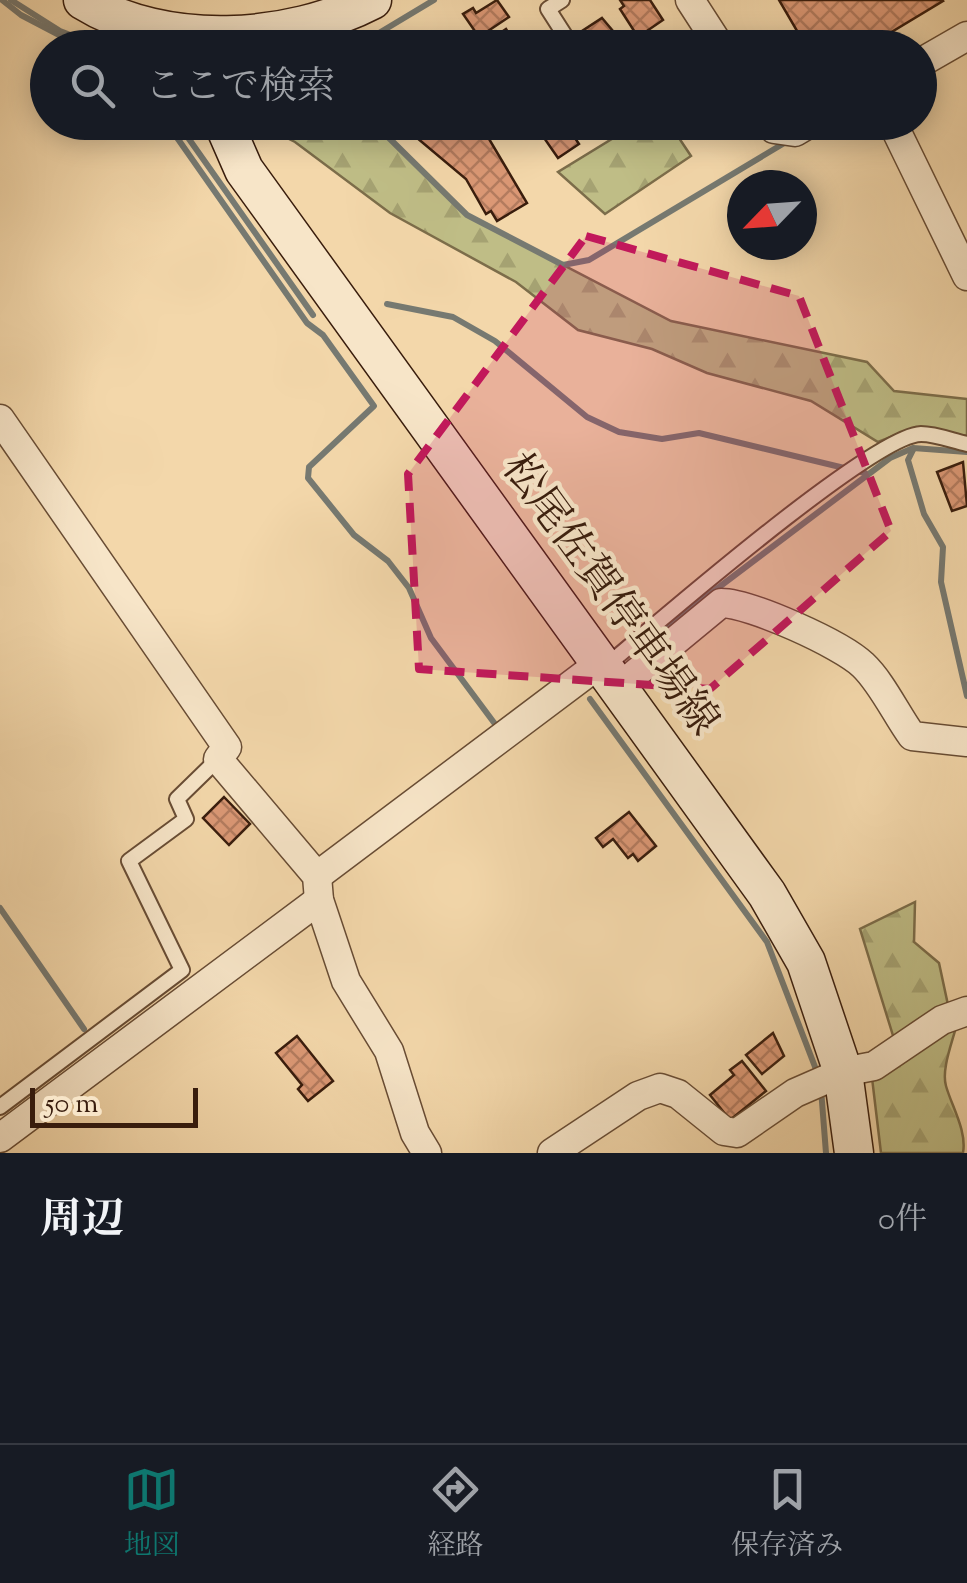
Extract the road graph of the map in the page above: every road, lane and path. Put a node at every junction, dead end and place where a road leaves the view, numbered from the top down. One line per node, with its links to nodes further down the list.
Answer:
1 (84, 0): 5 (main road)
2 (372, 0): 6 (main road)
3 (562, 0): 7 (lane)
4 (690, 0): 8 (street)
5 (163, 30)
6 (291, 30)
7 (561, 30)
8 (709, 30)
9 (967, 36): 10 (street)
10 (937, 53)
11 (231, 140): 17 (main road, 松尾佐賀停車場線)
12 (901, 140): 13 (street)
13 (967, 276)
14 (0, 419): 19 (street)
15 (967, 444): 16 (lane)
16 (714, 592): 17 (street); 18 (street)
17 (611, 677): 20 (street); 22 (main road, 松尾佐賀停車場線)
18 (967, 742)
19 (218, 760): 20 (street); 23 (lane)
20 (318, 888): 24 (street); 26 (street)
21 (967, 1011): 22 (street)
22 (828, 1078): 25 (street); 28 (main road, 松尾佐賀停車場線)
23 (0, 1107)
24 (0, 1138)
25 (721, 1144): 27 (street)
26 (427, 1153)
27 (552, 1153)
28 (854, 1153)

